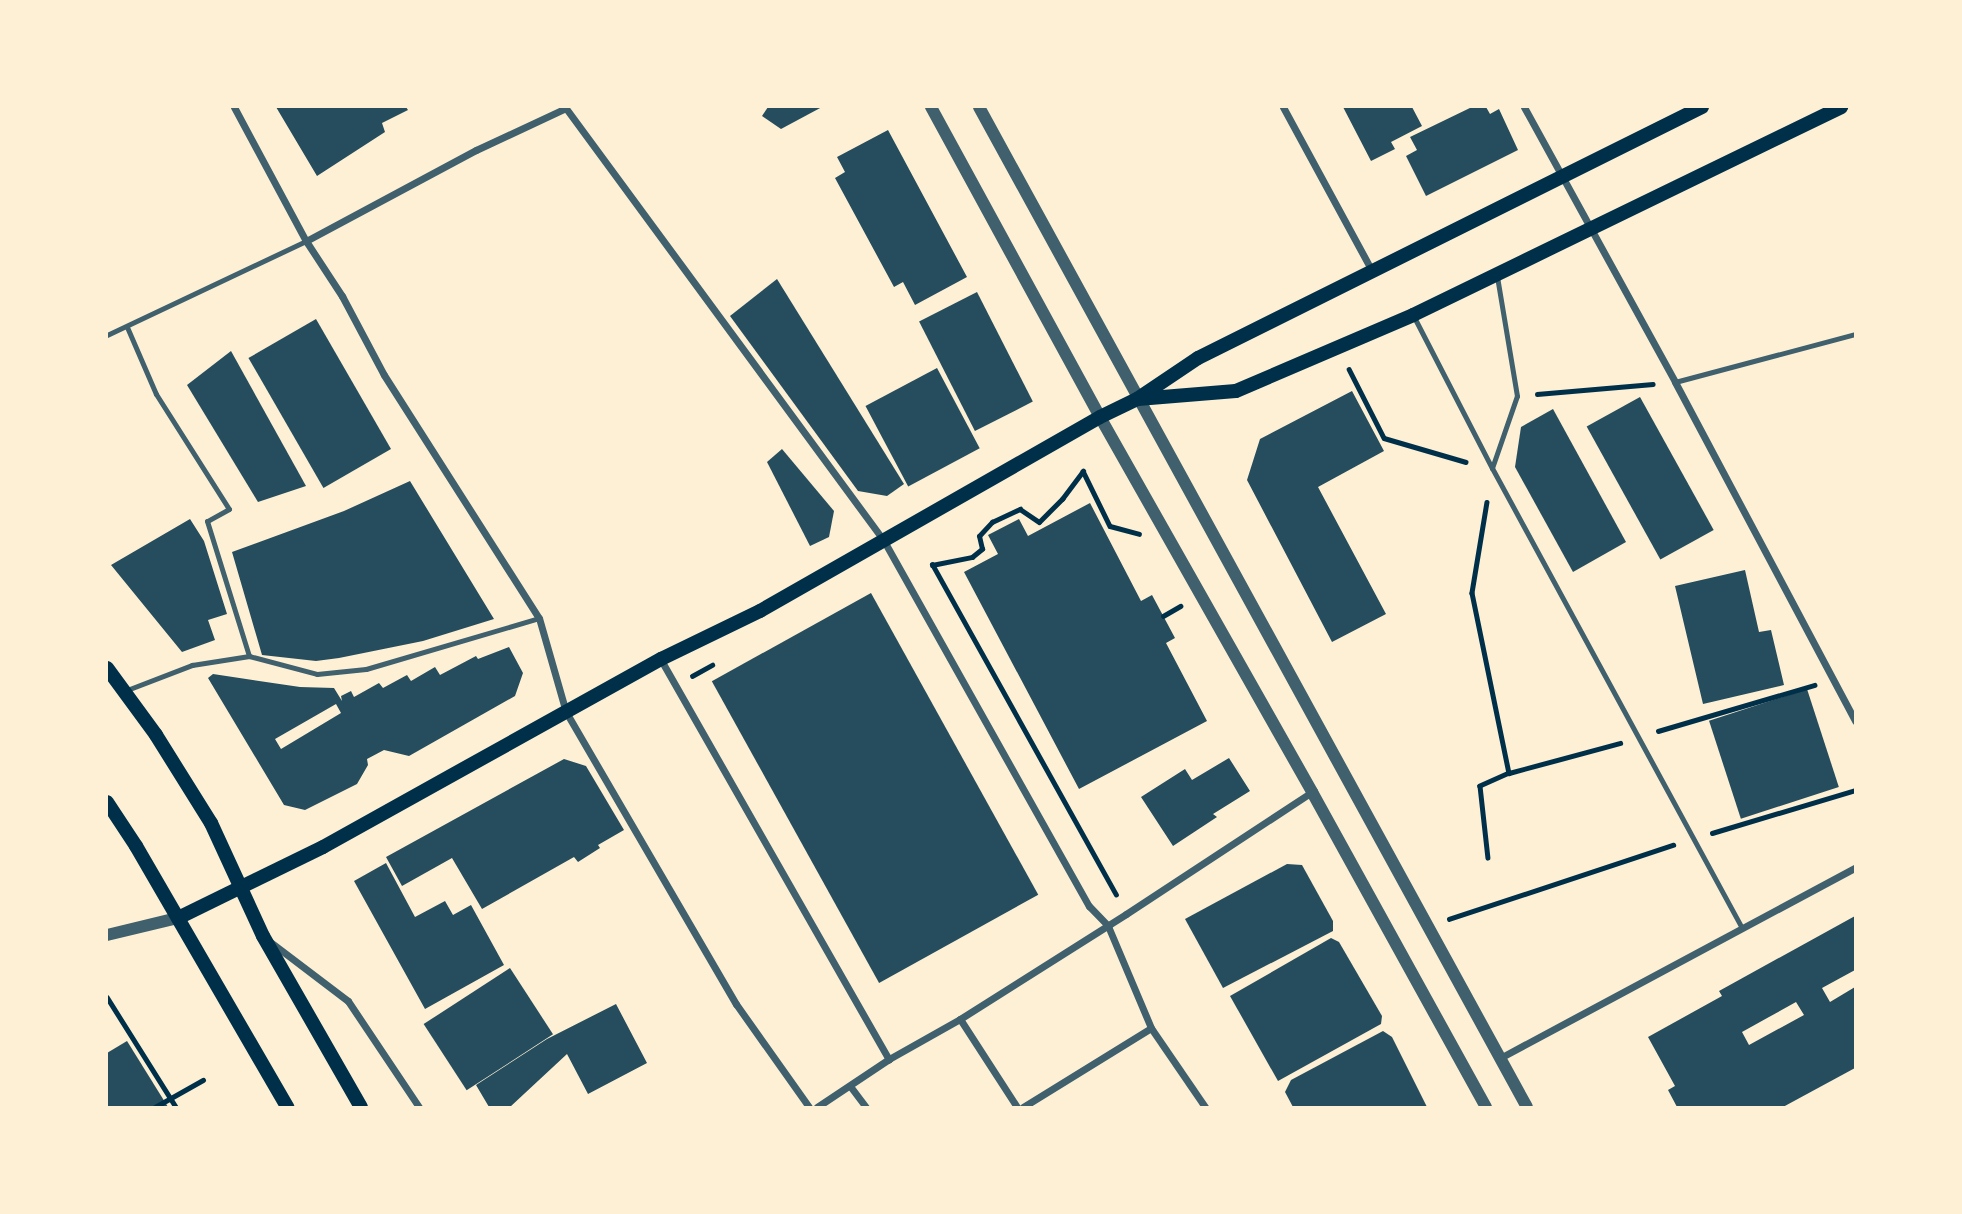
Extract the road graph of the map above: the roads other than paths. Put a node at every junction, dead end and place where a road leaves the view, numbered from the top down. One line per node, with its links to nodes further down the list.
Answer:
1 (234, 107): 11 (street)
2 (566, 107): 11 (street); 22 (street)
3 (931, 107): 20 (street)
4 (979, 107): 19 (street)
5 (1283, 107): 12 (street)
6 (1524, 107): 9 (street)
7 (1702, 107): 9 (main road)
8 (1841, 107): 10 (main road)
9 (1561, 178): 10 (street); 12 (main road)
10 (1589, 229): 13 (main road); 18 (street)
11 (306, 241): 15 (lane); 23 (street)
12 (1372, 271): 19 (main road)
13 (1497, 274): 14 (main road); 21 (lane)
14 (1413, 315): 19 (main road); 21 (lane)
15 (127, 327): 17 (lane); 24 (lane)
16 (1855, 334): 18 (lane)
17 (107, 335)
18 (1675, 382): 29 (street)
19 (1137, 399): 20 (main road); 41 (street)
20 (1100, 417): 22 (main road); 30 (street)
21 (1492, 468): 36 (lane)
22 (884, 541): 25 (main road); 35 (street)
23 (539, 618): 24 (lane); 28 (street)
24 (249, 656): 27 (lane)
25 (660, 659): 28 (main road); 42 (street)
26 (107, 668): 27 (main road)
27 (124, 691): 33 (main road)
28 (566, 712): 33 (main road); 47 (street)
29 (1855, 721)
30 (1312, 792): 35 (street); 53 (street)
31 (107, 803): 34 (main road)
32 (1855, 868): 36 (street)
33 (242, 886): 34 (main road); 38 (main road)
34 (178, 918): 37 (street); 44 (main road)
35 (1108, 926): 39 (street); 40 (street)
36 (1742, 928): 41 (street)
37 (107, 935)
38 (263, 936): 45 (main road); 46 (street)
39 (960, 1019): 42 (street); 50 (street)
40 (1151, 1028): 51 (street); 52 (street)
41 (1500, 1058): 54 (street)
42 (889, 1059): 43 (street)
43 (850, 1086): 48 (street); 49 (street)
44 (287, 1107)
45 (361, 1107)
46 (419, 1107)
47 (808, 1107)
48 (817, 1107)
49 (866, 1107)
50 (1017, 1107)
51 (1023, 1107)
52 (1205, 1107)
53 (1486, 1107)
54 (1527, 1107)

